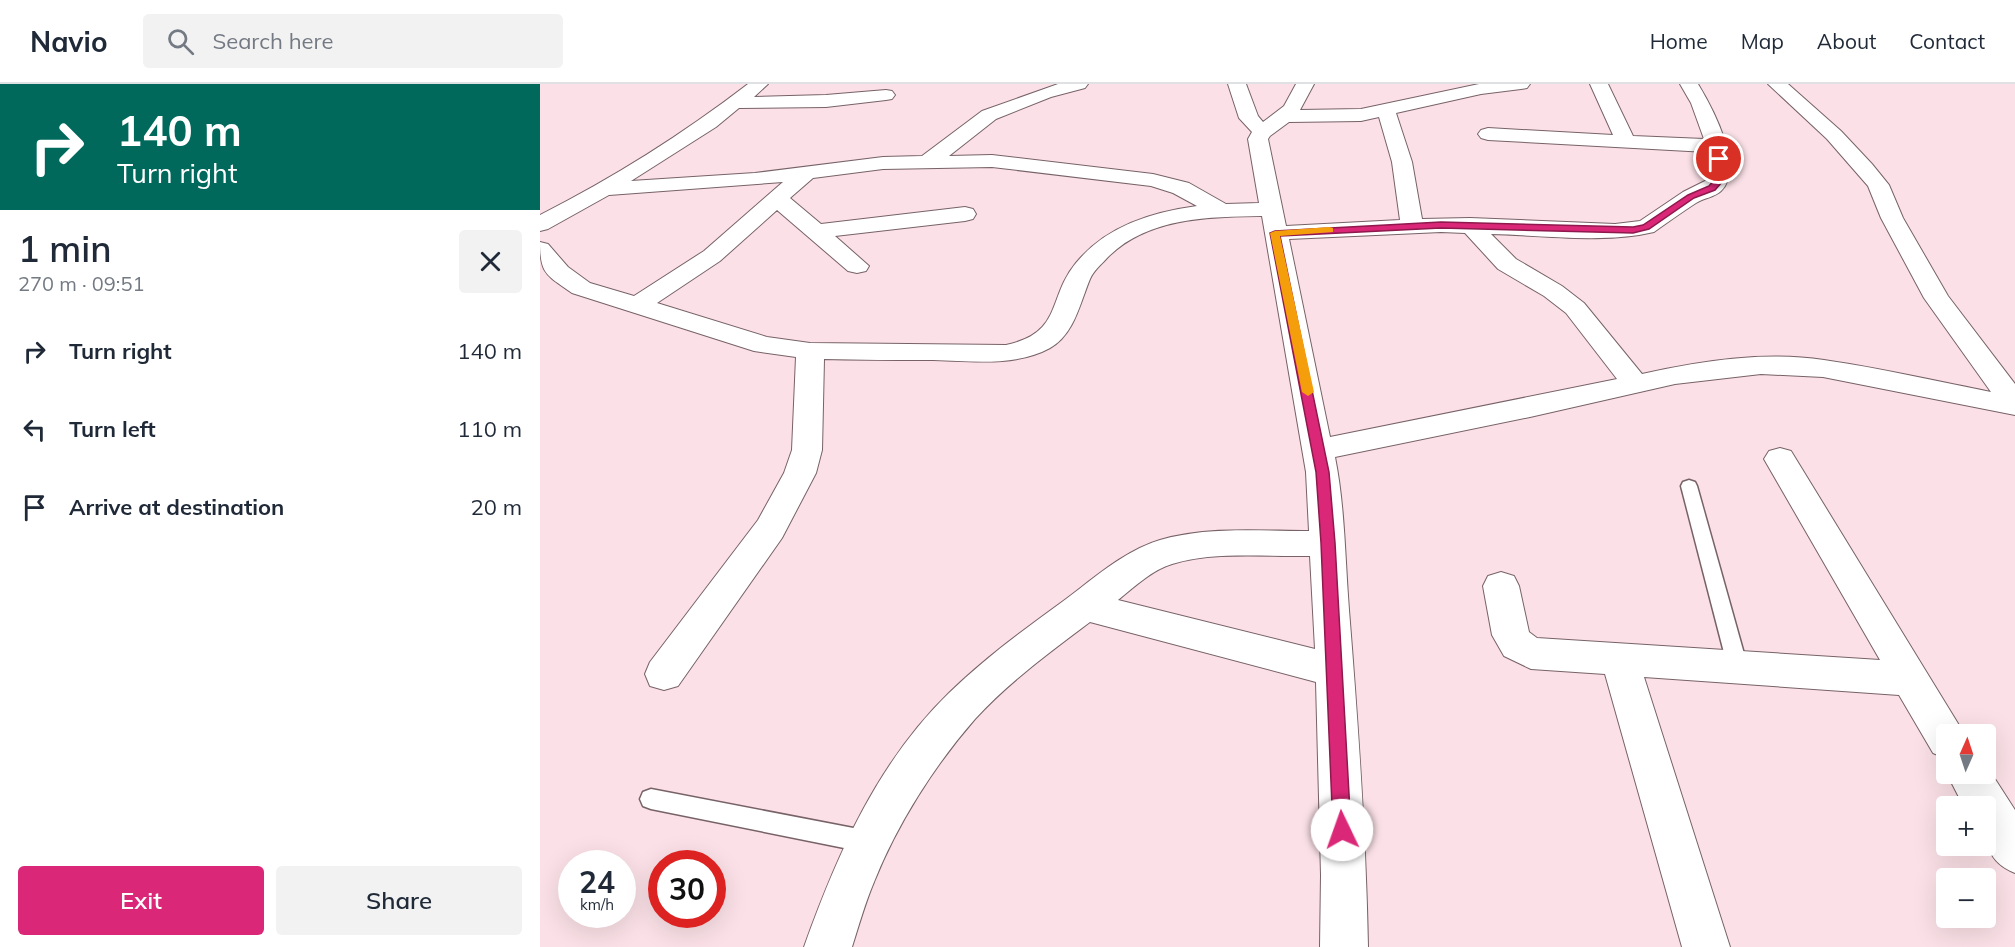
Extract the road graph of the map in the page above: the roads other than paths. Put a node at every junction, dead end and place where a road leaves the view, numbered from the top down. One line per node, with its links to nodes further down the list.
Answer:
1 (759, 84): 11 (street)
2 (1079, 84): 9 (street)
3 (1237, 84): 13 (street)
4 (1305, 84): 13 (street)
5 (1521, 84): 12 (street)
6 (1599, 84): 15 (street)
7 (1689, 84): 16 (street)
8 (1777, 84): 33 (street)
9 (1038, 88): 17 (street)
10 (886, 95): 11 (street)
11 (736, 103): 19 (street)
12 (1386, 110): 13 (street); 26 (street)
13 (1273, 124): 23 (street)
14 (1488, 134): 15 (street)
15 (1625, 140): 16 (street)
16 (1716, 146): 25 (street)
17 (929, 161): 18 (street); 21 (street)
18 (806, 173): 19 (street); 20 (street)
19 (604, 189): 24 (street)
20 (777, 198): 27 (street); 30 (street)
21 (1221, 210): 23 (street); 31 (street)
22 (965, 214): 27 (street)
23 (1273, 221): 26 (street); 34 (street)
24 (540, 224)
25 (1470, 225): 26 (street); 32 (street)
26 (1412, 226)
27 (816, 231): 29 (street)
28 (540, 249): 30 (street)
29 (857, 266)
30 (636, 306): 31 (street)
31 (810, 351): 43 (street)
32 (1635, 384): 33 (street); 34 (street)
33 (2015, 405)
34 (1318, 450): 37 (street)
35 (1780, 459): 44 (street)
36 (1689, 486): 41 (lane)
37 (1328, 543): 39 (street); 42 (street)
38 (1501, 586): 40 (street)
39 (1082, 605): 42 (street); 48 (street)
40 (1620, 660): 41 (street); 52 (street)
41 (1738, 668): 44 (street)
42 (1335, 671): 51 (street)
43 (664, 674)
44 (1909, 679): 45 (street)
45 (1937, 724)
46 (1974, 784): 49 (street)
47 (651, 799): 48 (lane)
48 (868, 842): 50 (street)
49 (2015, 851)
50 (828, 947)
51 (1344, 947)
52 (1706, 947)

